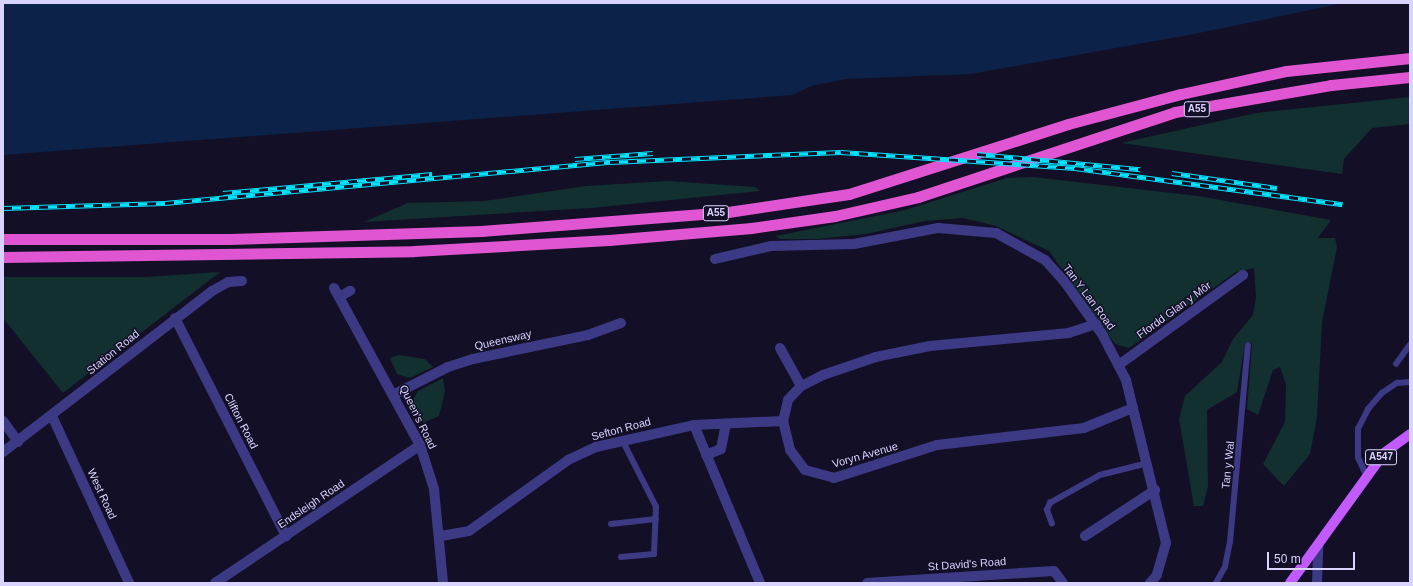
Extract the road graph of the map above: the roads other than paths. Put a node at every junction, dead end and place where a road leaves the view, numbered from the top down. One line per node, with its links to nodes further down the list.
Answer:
1 (1410, 58): 3 (highway, A55)
2 (1410, 77): 4 (highway, A55)
3 (3, 239)
4 (3, 257)
5 (715, 259): 13 (street, Tan Y Lan Road)
6 (1243, 276): 17 (street, Ffordd Glan y Môr)
7 (242, 281): 11 (street, Station Road)
8 (334, 288): 10 (street, Queen's Road)
9 (350, 291): 10 (street)
10 (339, 297): 21 (street, Queen's Road)
11 (175, 318): 23 (street, Station Road); 40 (street, Clifton Road)
12 (621, 323): 21 (street, Queensway)
13 (1096, 324): 17 (street, Tan Y Lan Road); 20 (street)
14 (1410, 345): 18 (lane)
15 (1248, 346): 52 (lane, Tan y Wal)
16 (780, 348): 20 (street)
17 (1120, 364): 22 (street, Tan Y Lan Road)
18 (1396, 364)
19 (1410, 382): 35 (lane, A547)
20 (801, 386): 25 (street)
21 (395, 394): 31 (street, Queen's Road)
22 (1133, 408): 25 (street, Voryn Avenue); 34 (street, Tan Y Lan Road)
23 (52, 416): 30 (street, Station Road); 45 (street, West Road)
24 (3, 421): 30 (street)
25 (783, 421): 26 (street, Sefton Road)
26 (726, 423): 27 (street, Sefton Road); 33 (street)
27 (694, 425): 29 (street, Sefton Road); 33 (street)
28 (1410, 434): 35 (main road, A547)
29 (622, 440): 37 (lane); 41 (street, Sefton Road)
30 (18, 442): 32 (street, Station Road)
31 (420, 445): 40 (street, Endsleigh Road); 41 (street, Queen's Road)
32 (3, 452)
33 (706, 455): 48 (street)
34 (1148, 463): 36 (street, Tan Y Lan Road); 39 (lane)
35 (1367, 477): 43 (main road, A547)
36 (1155, 490): 42 (street); 51 (street, Tan Y Lan Road)
37 (656, 519): 38 (lane); 44 (lane)
38 (611, 524)
39 (1052, 524)
40 (286, 536): 46 (street, Endsleigh Road)
41 (441, 536): 47 (street, Queen's Road)
42 (1085, 536)
43 (1318, 545): 53 (main road, A547); 54 (street)
44 (621, 557)
45 (129, 583)
46 (215, 583)
47 (444, 583)
48 (760, 583)
49 (867, 583): 50 (street, St David's Road)
50 (1062, 583)
51 (1150, 583)
52 (1216, 583)
53 (1290, 583)
54 (1317, 583)

